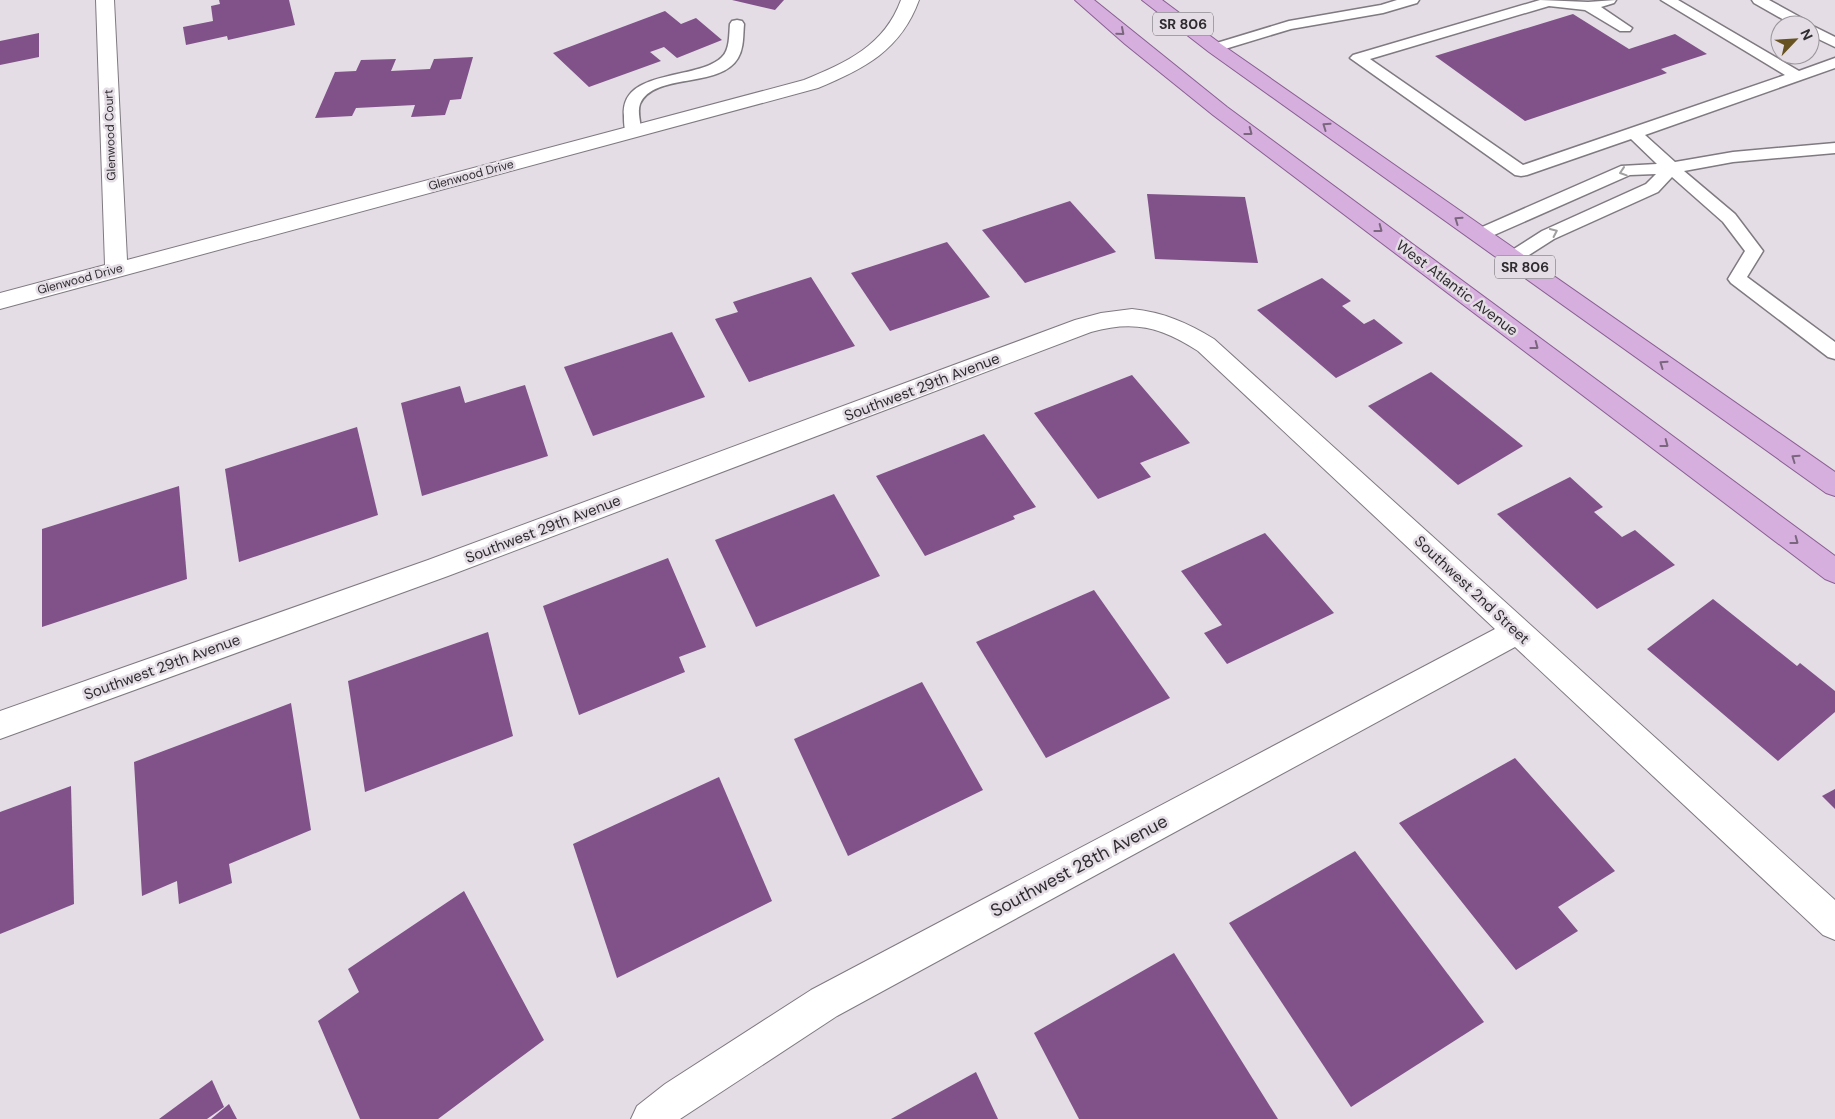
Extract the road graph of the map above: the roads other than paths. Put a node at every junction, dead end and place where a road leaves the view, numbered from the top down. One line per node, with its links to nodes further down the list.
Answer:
1 (105, 0): 25 (street, Glenwood Court)
2 (910, 0): 19 (street, Glenwood Drive)
3 (1084, 0): 30 (main road, West Atlantic Avenue / SR 806, one-way to 30)
4 (1151, 0): 16 (main road, SR 806)
5 (1412, 0): 9 (lane)
6 (1609, 0): 10 (lane)
7 (1668, 0): 18 (lane)
8 (1759, 0): 11 (lane)
9 (1381, 5): 16 (lane)
10 (1589, 6): 13 (lane); 20 (lane)
11 (1786, 15)
12 (737, 24): 19 (lane)
13 (1625, 28)
14 (1820, 34): 15 (lane)
15 (1835, 42)
16 (1215, 48): 23 (main road, SR 806, one-way to 16)
17 (1835, 63): 18 (lane)
18 (1797, 76): 20 (lane)
19 (633, 132): 25 (street, Glenwood Drive)
20 (1634, 132): 22 (lane)
21 (1835, 148): 22 (lane)
22 (1671, 168): 23 (lane, one-way to 23); 24 (lane, one-way to 22); 28 (lane)
23 (1479, 235): 24 (main road, SR 806)
24 (1512, 258): 29 (main road, SR 806, one-way to 24)
25 (116, 270): 26 (street, Glenwood Drive)
26 (0, 301)
27 (1083, 326): 31 (street, Southwest 2nd Street); 32 (street, Southwest 29th Avenue)
28 (1835, 352)
29 (1835, 486)
30 (1828, 556)
31 (1518, 632): 33 (street, Southwest 2nd Street); 34 (street, Southwest 28th Avenue)
32 (0, 725)
33 (1835, 924)
34 (650, 1119)

